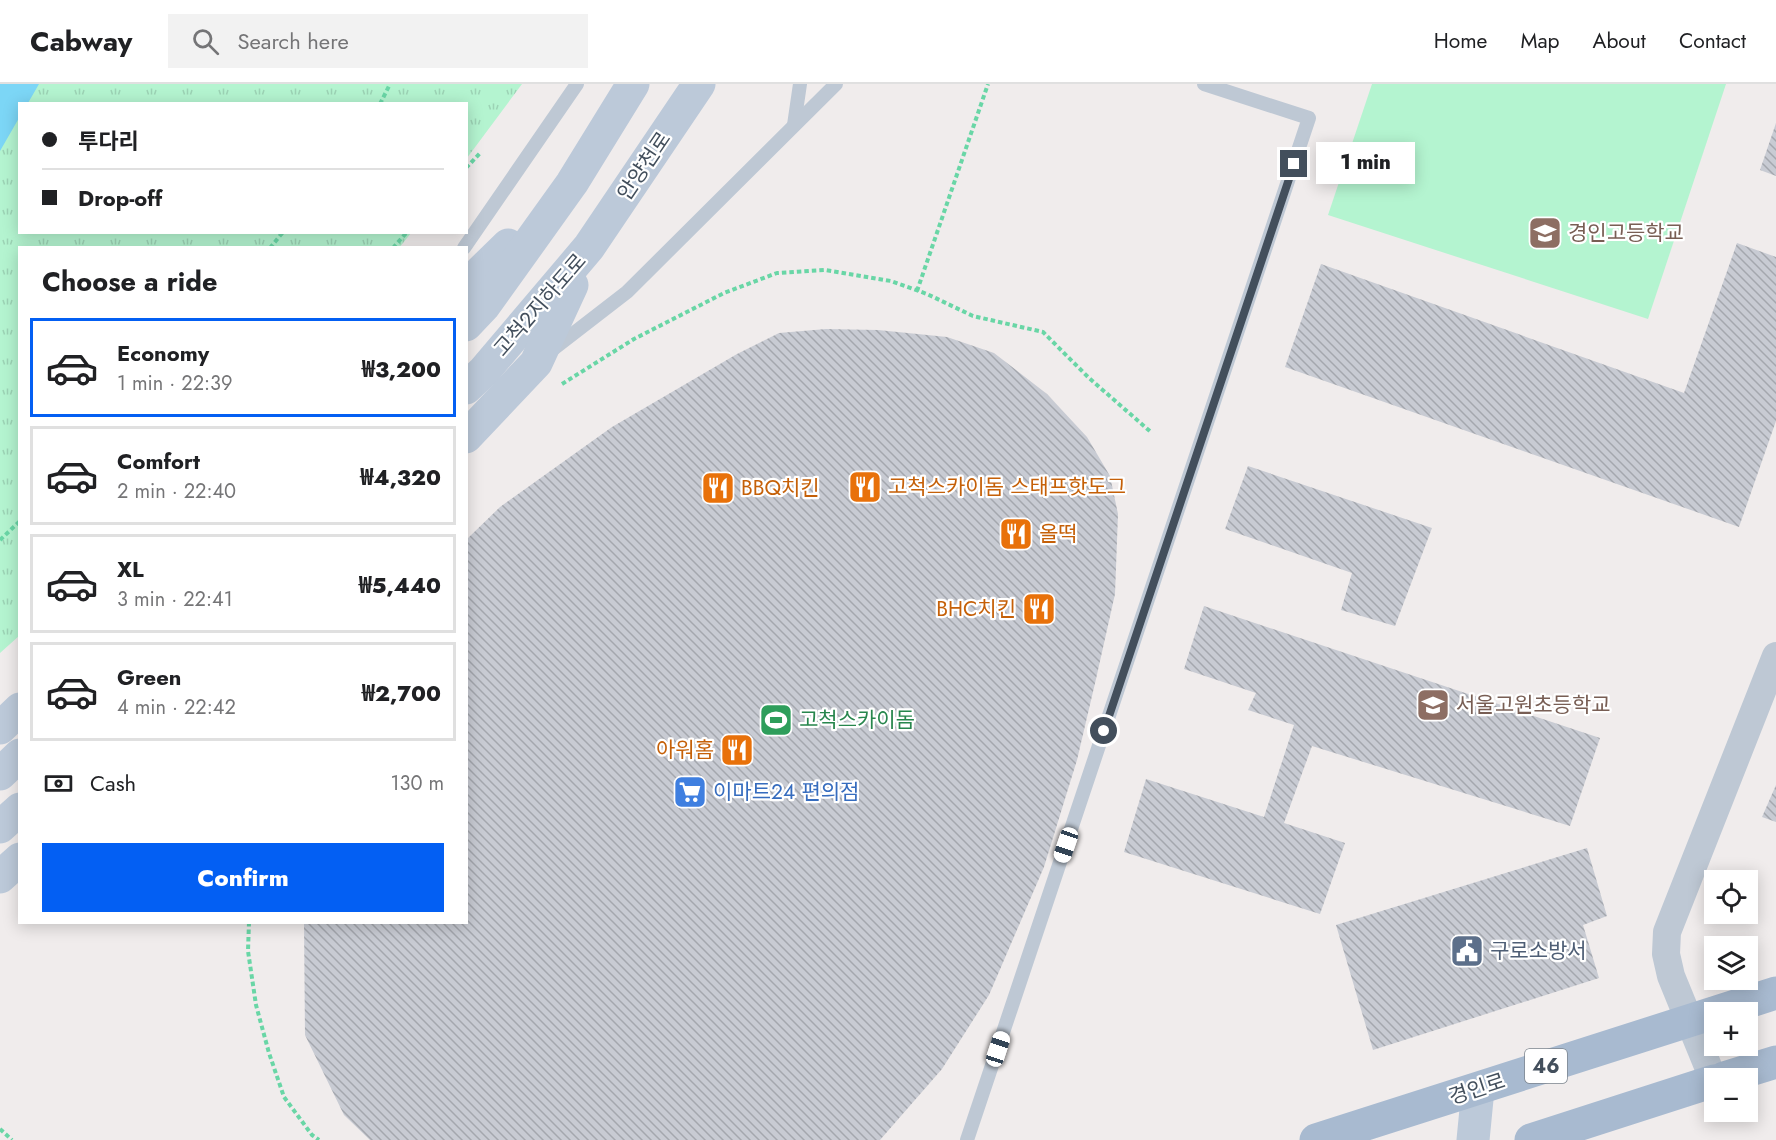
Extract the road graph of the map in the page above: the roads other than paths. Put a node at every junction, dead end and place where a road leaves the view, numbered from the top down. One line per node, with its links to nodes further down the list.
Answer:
1 (577, 84): 10 (lane)
2 (633, 84): 9 (main road)
3 (699, 84): 11 (main road, 안양천로)
4 (792, 84): 8 (lane)
5 (800, 84): 8 (lane)
6 (836, 84): 8 (lane)
7 (1204, 84): 33 (lane)
8 (794, 125): 14 (lane)
9 (572, 183): 12 (main road); 13 (main road, 고척2지하도로)
10 (465, 246)
11 (589, 248): 14 (main road); 15 (main road, 고척2지하도로)
12 (468, 284)
13 (468, 322)
14 (536, 363): 16 (main road)
15 (468, 386)
16 (468, 435)
17 (1776, 656): 27 (street)
18 (18, 711): 19 (main road)
19 (0, 728)
20 (18, 757): 21 (main road)
21 (0, 774)
22 (18, 811): 23 (main road)
23 (0, 828)
24 (18, 861): 25 (main road)
25 (0, 877)
26 (1776, 993): 27 (main road, 경인로 / 46)
27 (1689, 1019): 29 (street); 32 (main road, 경인로 / 46)
28 (1776, 1062): 30 (main road)
29 (1709, 1068)
30 (1756, 1068)
31 (1704, 1084): 36 (main road)
32 (1478, 1089): 34 (main road, 경인로 / 46); 35 (main road)
33 (967, 1140)
34 (1316, 1140)
35 (1473, 1140)
36 (1531, 1140)

